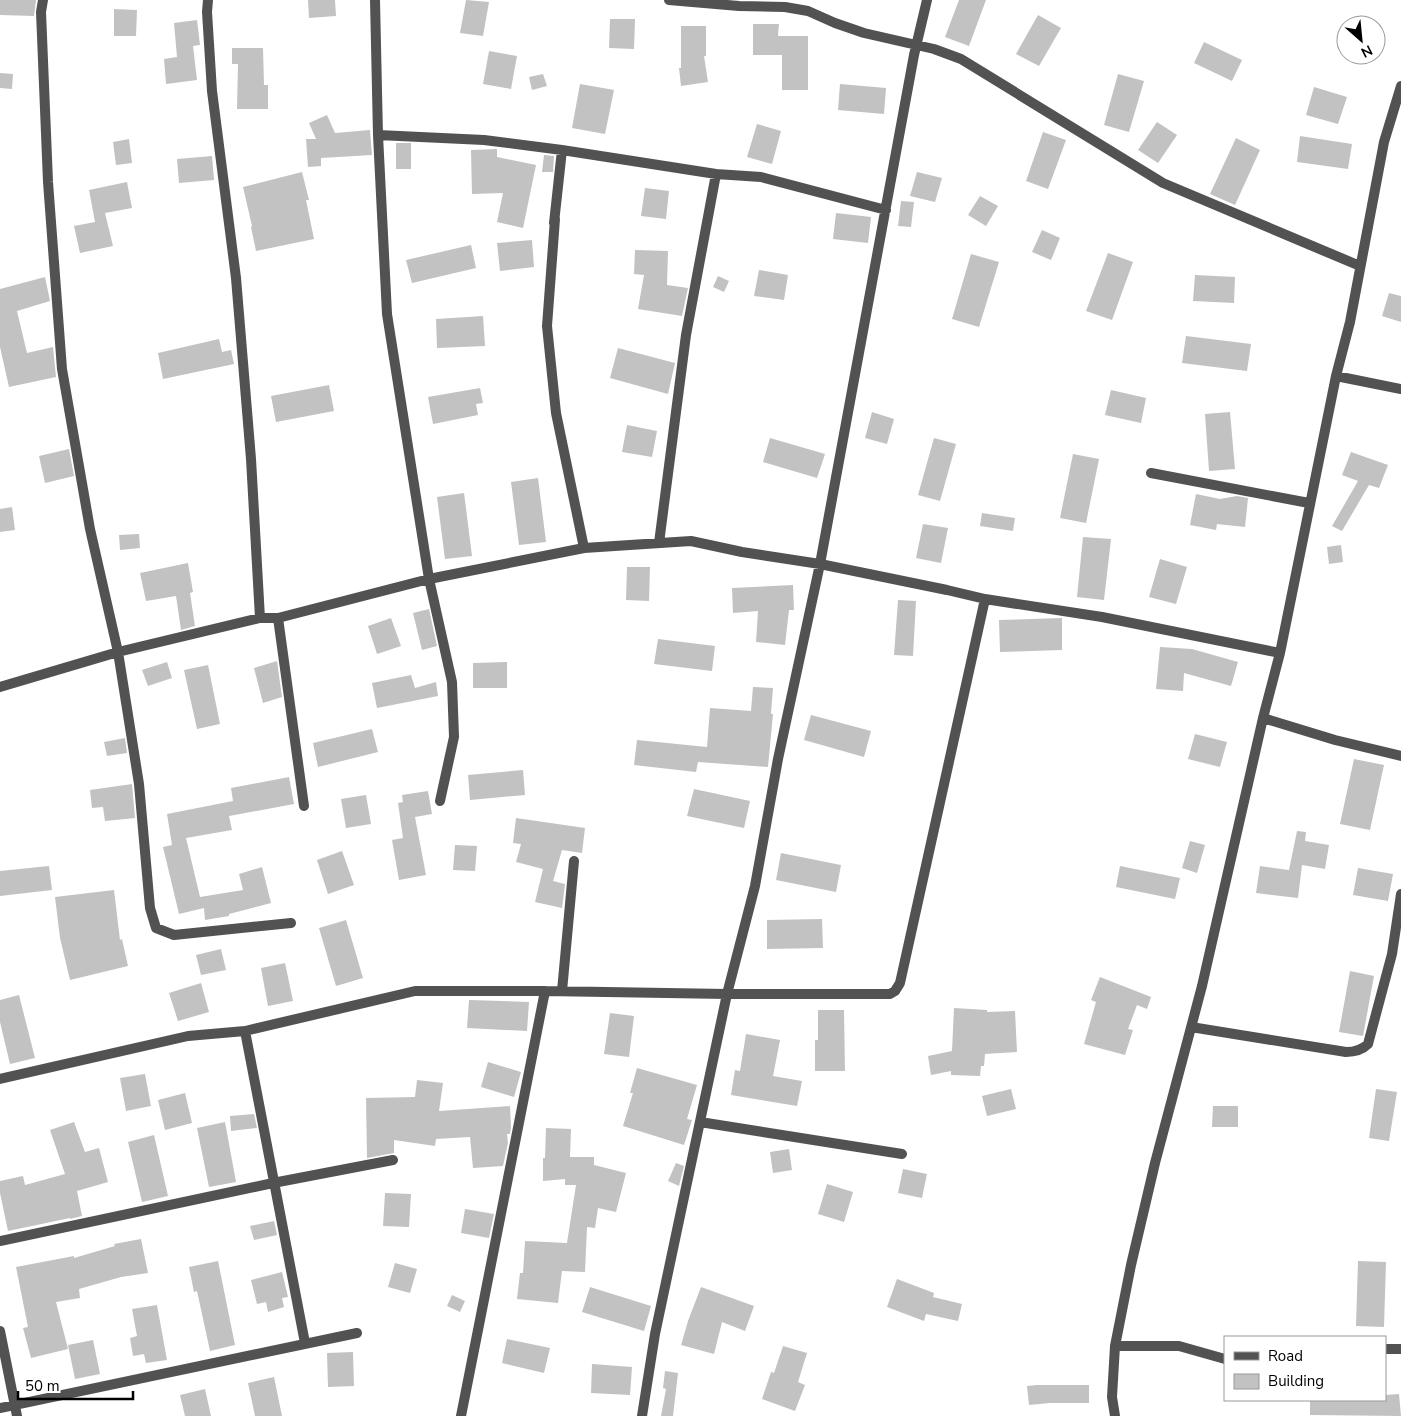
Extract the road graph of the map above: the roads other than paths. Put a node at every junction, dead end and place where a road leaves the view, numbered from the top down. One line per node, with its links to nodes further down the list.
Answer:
1 (43, 0): 26 (street)
2 (208, 0): 24 (street)
3 (375, 0): 8 (street)
4 (668, 0): 6 (street)
5 (927, 0): 6 (street)
6 (917, 45): 11 (street); 13 (street)
7 (1401, 86): 13 (street)
8 (378, 135): 9 (street); 22 (street)
9 (562, 150): 10 (street); 12 (street)
10 (716, 174): 11 (street); 19 (street)
11 (886, 210): 21 (street)
12 (555, 219): 14 (street); 20 (street)
13 (1360, 266): 15 (street)
14 (547, 287)
15 (1336, 376): 16 (street); 18 (street)
16 (1401, 389)
17 (1151, 473): 18 (street)
18 (1310, 503): 27 (street)
19 (658, 543): 20 (street); 21 (street)
20 (584, 548): 22 (street)
21 (820, 564): 23 (street); 38 (street)
22 (429, 579): 25 (street); 31 (street)
23 (985, 599): 27 (street); 38 (street)
24 (260, 618): 25 (street); 26 (street)
25 (278, 618): 32 (street)
26 (118, 652): 28 (street); 35 (street)
27 (1280, 653): 29 (street)
28 (0, 687)
29 (1263, 718): 30 (street); 39 (street)
30 (1401, 756)
31 (440, 801)
32 (304, 806)
33 (574, 861): 37 (street)
34 (1401, 894): 39 (street)
35 (291, 923)
36 (545, 991): 37 (street); 40 (street); 57 (street)
37 (562, 991): 38 (street)
38 (727, 994): 42 (street)
39 (1191, 1027): 50 (street)
40 (245, 1031): 41 (street); 45 (street)
41 (0, 1079)
42 (700, 1122): 43 (street); 58 (street)
43 (902, 1154)
44 (393, 1160): 45 (street)
45 (273, 1183): 46 (street); 49 (street)
46 (0, 1241)
47 (0, 1331): 54 (street)
48 (357, 1333): 49 (street)
49 (305, 1343): 54 (street)
50 (1115, 1346): 53 (street); 59 (street)
51 (1386, 1349): 52 (street)
52 (1401, 1349)
53 (1224, 1359)
54 (15, 1405): 55 (street); 56 (street)
55 (0, 1408)
56 (17, 1416)
57 (461, 1416)
58 (642, 1416)
59 (1115, 1416)

